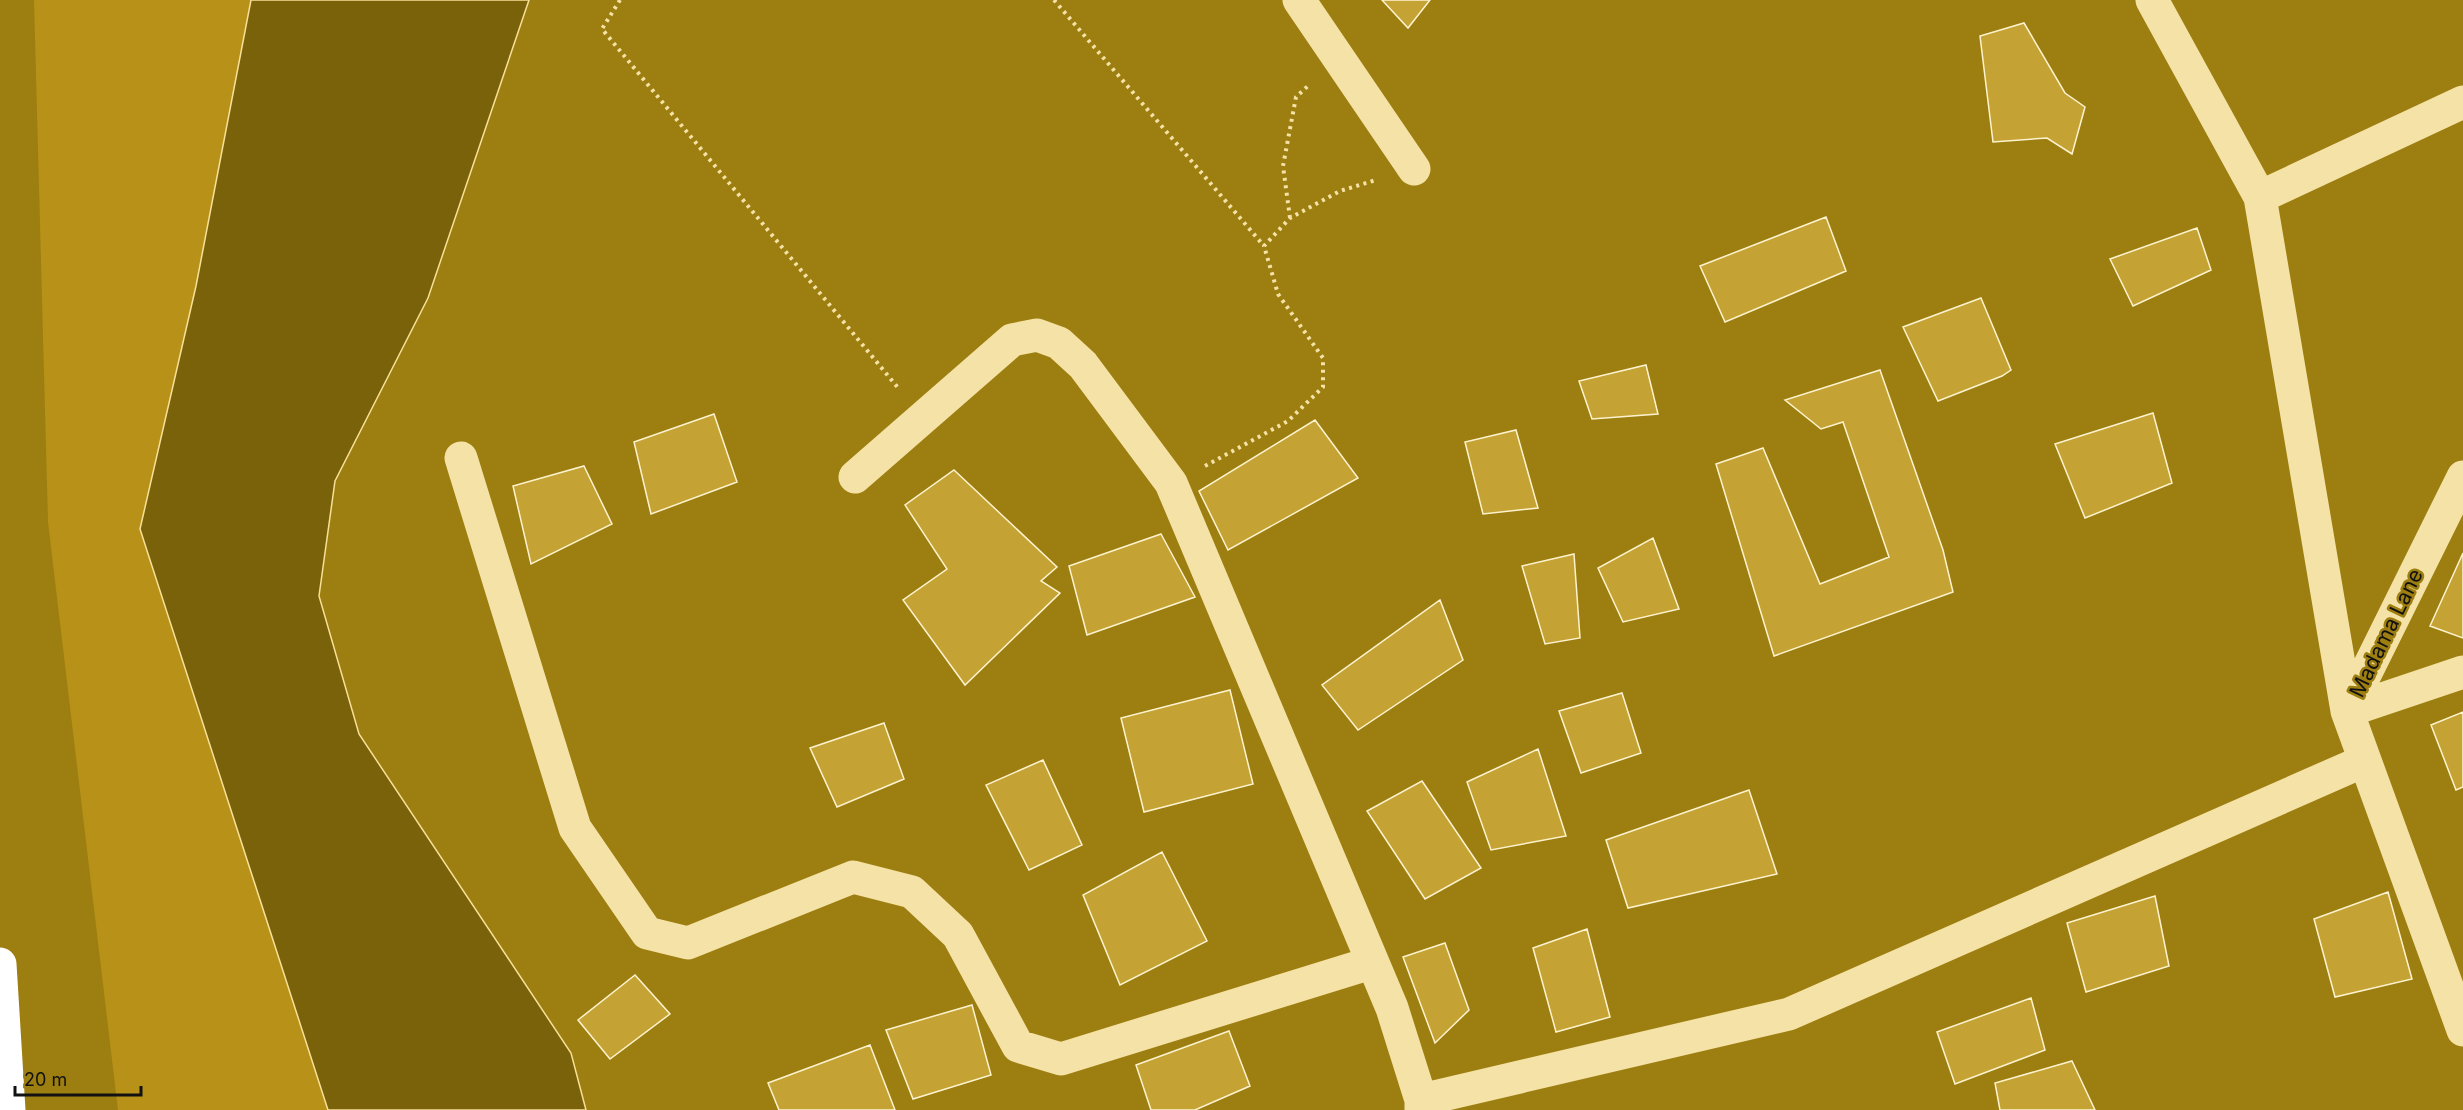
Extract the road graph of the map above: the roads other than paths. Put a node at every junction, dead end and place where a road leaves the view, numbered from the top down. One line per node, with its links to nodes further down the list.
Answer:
1 (1299, 0): 4 (street)
2 (2152, 0): 5 (street)
3 (2463, 102): 5 (street)
4 (1414, 169)
5 (2260, 197): 10 (street)
6 (461, 458): 12 (street)
7 (855, 477): 12 (street)
8 (2463, 477): 10 (street, Madama Lane)
9 (2463, 672): 10 (street, Madama Lane)
10 (2347, 711): 11 (street)
11 (2364, 761): 14 (street); 15 (street)
12 (1371, 963): 15 (street)
13 (0, 964): 16 (highway)
14 (2463, 1030)
15 (1421, 1105)
16 (9, 1110)

